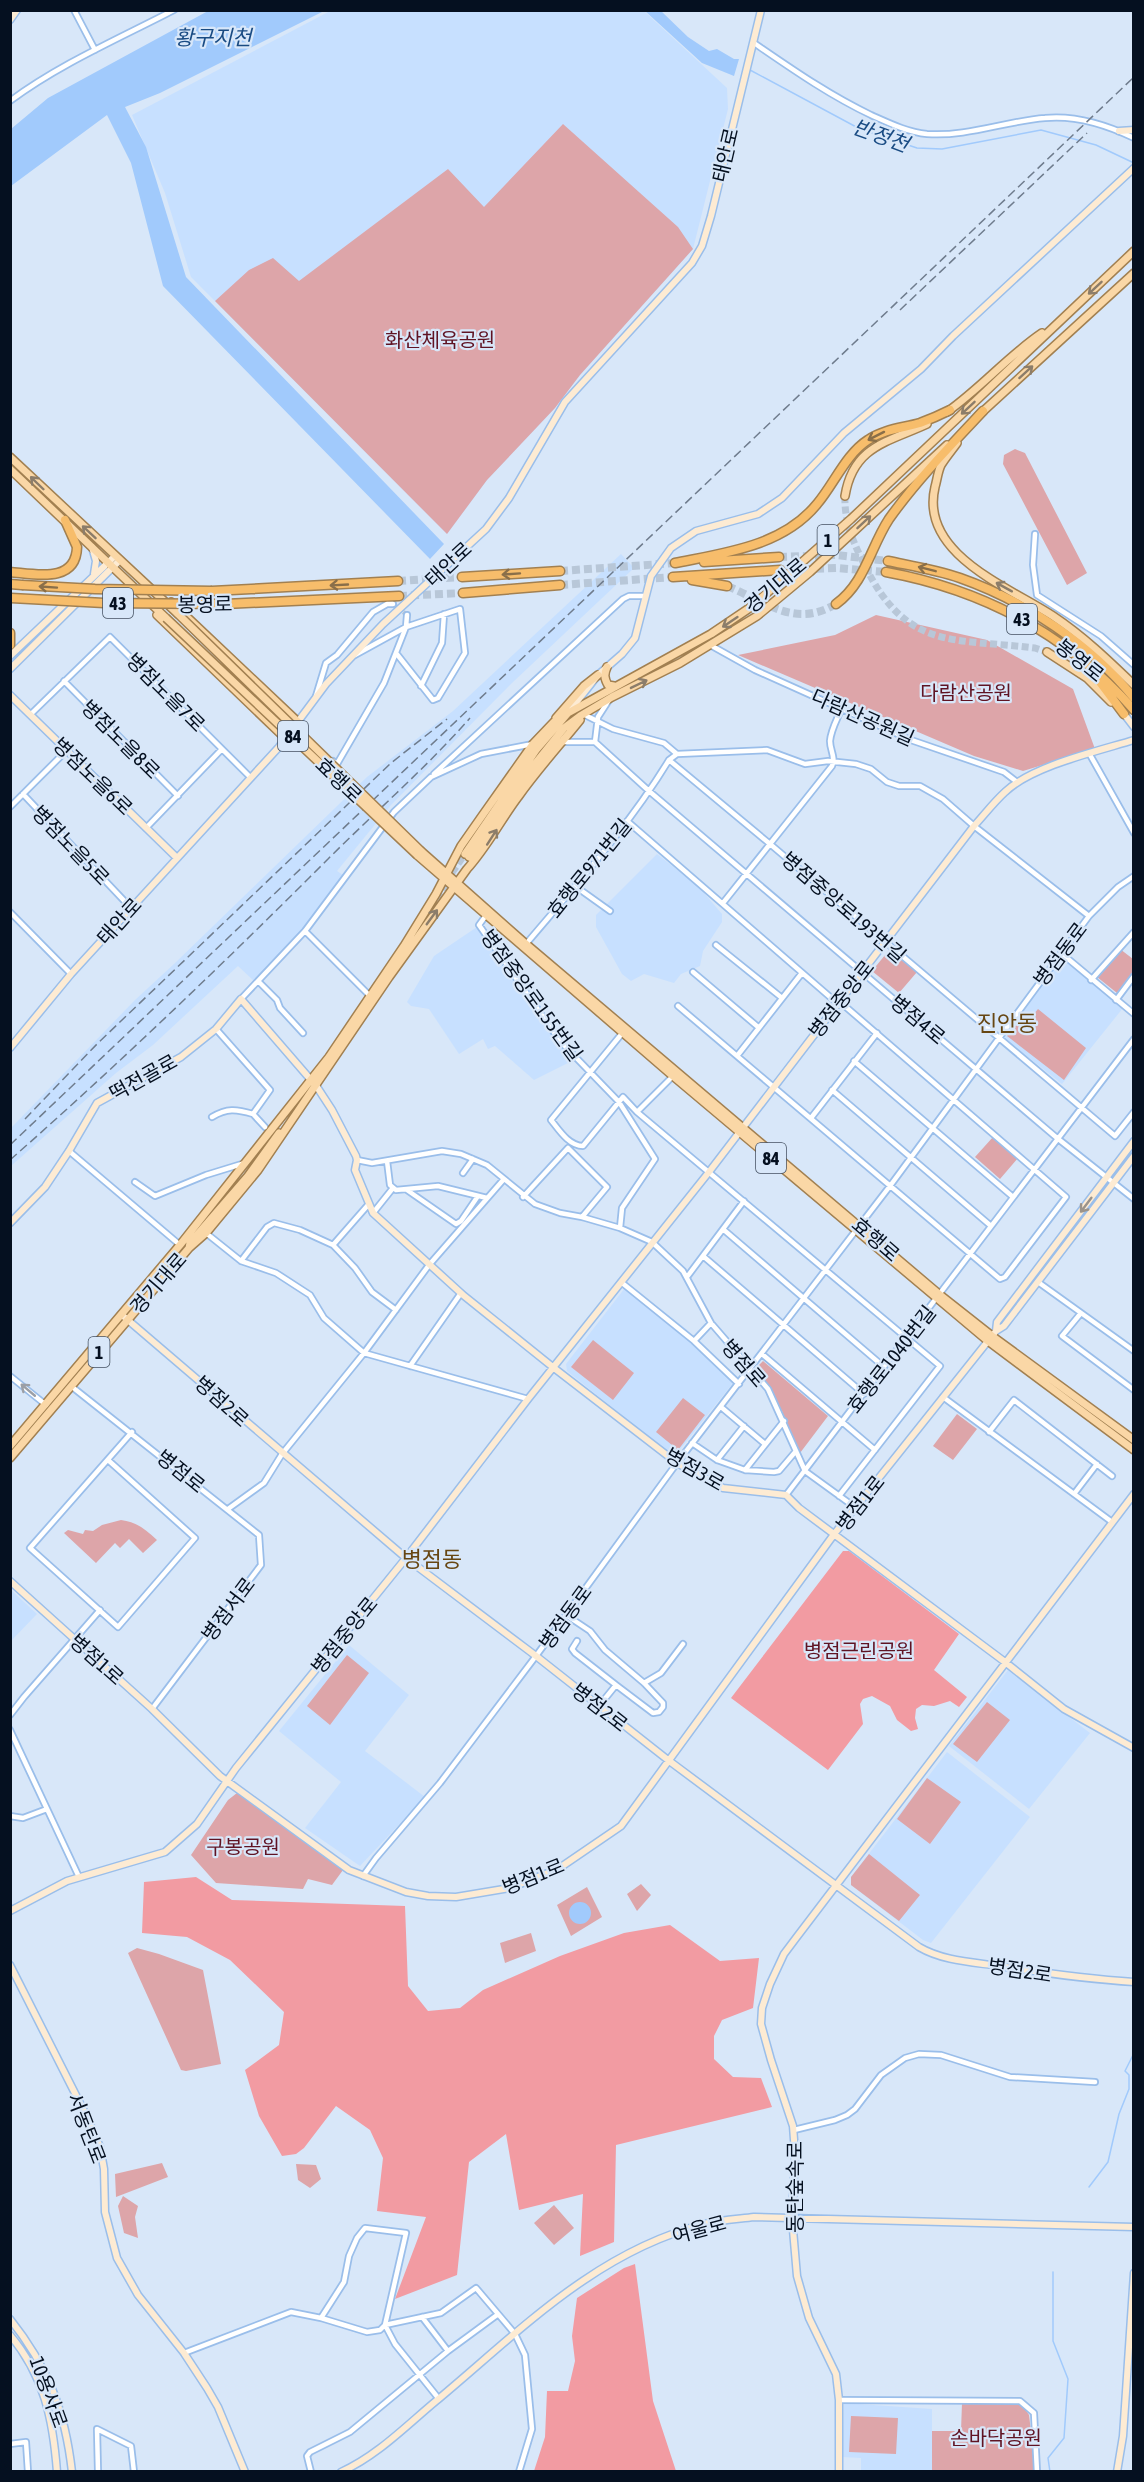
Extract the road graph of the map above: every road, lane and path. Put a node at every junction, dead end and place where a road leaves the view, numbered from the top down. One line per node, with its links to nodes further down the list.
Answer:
1 (17, 10): 5 (street)
2 (74, 10): 7 (street)
3 (174, 10): 7 (street)
4 (761, 10): 6 (street, 태안로)
5 (10, 20)
6 (754, 43): 10 (street); 57 (street, 태안로)
7 (95, 50): 8 (street)
8 (10, 102)
9 (1134, 130): 10 (street)
10 (1119, 131): 11 (street)
11 (1134, 138)
12 (1134, 168): 43 (street)
13 (1134, 251): 15 (main road, 경기대로 / 1, one-way to 15)
14 (1134, 273): 17 (main road, 경기대로 / 1, one-way to 14)
15 (1057, 324): 16 (main road); 66 (main road, 경기대로 / 1, one-way to 66)
16 (950, 410): 21 (main road); 25 (highway, one-way to 25)
17 (983, 411): 18 (highway); 51 (main road, 경기대로 / 1, one-way to 17)
18 (962, 433): 46 (highway); 64 (main road, one-way to 18)
19 (10, 457): 26 (main road, 84, one-way to 19)
20 (10, 469): 22 (main road, 효행로 / 84)
21 (845, 496)
22 (64, 520): 24 (main road, 효행로 / 84); 31 (highway)
23 (1035, 534): 59 (street)
24 (92, 546): 28 (main road, 효행로 / 84); 34 (street)
25 (778, 557)
26 (117, 558): 28 (street); 35 (main road, 84)
27 (888, 561): 52 (highway, 봉영로 / 43, one-way to 27)
28 (110, 564): 34 (street); 40 (main road, 효행로 / 84)
29 (780, 570): 39 (highway)
30 (560, 571): 33 (highway, one-way to 33)
31 (10, 572)
32 (886, 572): 56 (highway, 봉영로 / 43)
33 (462, 577)
34 (94, 578): 53 (street); 58 (street)
35 (141, 580): 80 (main road); 105 (main road, 84, bridge)
36 (398, 581): 37 (highway, 봉영로 / 43, one-way to 37, bridge)
37 (10, 584)
38 (560, 585): 41 (highway)
39 (727, 586)
40 (140, 592): 82 (main road); 105 (main road, 효행로 / 84, bridge)
41 (463, 593)
42 (399, 596): 44 (highway, 봉영로 / 43, bridge)
43 (644, 596): 60 (street); 93 (street)
44 (11, 598)
45 (393, 604): 70 (street)
46 (836, 604)
47 (444, 614): 49 (street); 65 (street); 65 (street)
48 (407, 615): 49 (street)
49 (406, 627): 55 (street); 57 (street)
50 (10, 633): 53 (highway)
51 (712, 646): 69 (main road, 경기대로 / 1, one-way to 51); 72 (street, 다람산공원길)
52 (1086, 650): 67 (highway); 71 (highway, 봉영로 / 43)
53 (11, 652): 58 (street)
54 (1047, 652): 77 (main road)
55 (396, 653): 65 (street); 80 (street)
56 (1078, 657): 73 (highway, 봉영로 / 43); 77 (highway)
57 (350, 658): 70 (street, 태안로)
58 (18, 662): 61 (street)
59 (1134, 665)
60 (607, 667): 62 (street); 66 (main road)
61 (10, 669)
62 (598, 675): 74 (street); 78 (main road)
63 (64, 681): 75 (street, 병점노을7로); 87 (street, 병점노을7로); 98 (street, 병점노을8로)
64 (1134, 685)
65 (421, 686)
66 (614, 686): 74 (main road, 경기대로 / 1)
67 (1134, 691)
68 (10, 695): 75 (street, 병점노을6로)
69 (612, 697): 76 (main road, 경기대로 / 1); 79 (street)
70 (315, 698): 80 (street, 태안로)
71 (1134, 698)
72 (842, 707): 92 (street); 95 (street, 다람산공원길)
73 (1134, 710)
74 (568, 713): 76 (main road, 경기대로 / 1); 78 (main road)
75 (30, 714): 88 (street, 병점노을6로)
76 (585, 714): 79 (street); 84 (main road, 경기대로)
77 (1124, 714): 81 (street)
78 (554, 722): 86 (main road)
79 (597, 723): 85 (street); 90 (street)
80 (297, 724): 82 (street, 태안로)
81 (1134, 727)
82 (286, 739): 94 (street, 태안로)
83 (1134, 740): 89 (street, 병점중앙로)
84 (560, 742): 85 (street); 110 (main road, 경기대로, one-way to 84)
85 (595, 742): 96 (street, 병점4로)
86 (533, 744): 93 (street); 108 (main road)
87 (222, 749): 94 (street); 98 (street)
88 (67, 750): 97 (street); 102 (street, 병점노을6로)
89 (1089, 753): 95 (street, 병점중앙로); 103 (street)
90 (677, 754): 91 (street); 92 (street)
91 (669, 760): 96 (street); 104 (street)
92 (834, 761): 101 (street); 104 (street, 병점중앙로193번길)
93 (432, 777): 118 (street)
94 (251, 778): 106 (street, 태안로)
95 (1017, 782): 101 (street, 병점중앙로)
96 (649, 791): 100 (street, 효행로971번길); 107 (street, 병점4로)
97 (23, 794): 99 (street, 병점노을5로); 113 (street, 병점노을5로)
98 (178, 796): 102 (street)
99 (10, 807)
100 (627, 821): 111 (street, 효행로971번길); 112 (street)
101 (974, 826): 117 (street); 120 (street, 병점중앙로)
102 (146, 828): 106 (street, 병점노을6로)
103 (1134, 833)
104 (770, 844): 107 (street); 120 (street, 병점중앙로193번길)
105 (419, 853): 108 (main road, 효행로 / 84)
106 (176, 857): 113 (street, 태안로)
107 (749, 874): 112 (street); 125 (street, 병점4로)
108 (444, 876): 110 (main road, 효행로 / 84); 131 (main road)
109 (1134, 876): 117 (street, 병점동로)
110 (455, 886): 116 (main road, 효행로 / 84); 152 (main road, 경기대로, one-way to 110)
111 (576, 886): 114 (street); 121 (street, 효행로971번길)
112 (723, 903): 126 (street)
113 (131, 908): 127 (street, 태안로)
114 (610, 911)
115 (10, 912): 127 (street)
116 (487, 914): 121 (main road, 효행로 / 84); 140 (main road, 효행로 / 84); 149 (street, 병점중앙로155번길)
117 (1089, 916): 123 (street, 병점동로)
118 (305, 931): 130 (street); 131 (street)
119 (1134, 932): 129 (street)
120 (885, 943): 125 (street, 병점중앙로); 143 (street, 병점중앙로193번길)
121 (526, 944): 140 (main road, 효행로 / 84)
122 (716, 945): 132 (street)
123 (1061, 953): 129 (street); 143 (street, 병점동로)
124 (693, 972): 138 (street)
125 (862, 972): 135 (street, 병점중앙로); 148 (street, 병점4로)
126 (802, 973): 132 (street); 135 (street)
127 (71, 974): 145 (street, 태안로)
128 (1134, 976): 134 (street)
129 (1091, 980): 134 (street)
130 (258, 981): 133 (street); 141 (street)
131 (370, 996): 151 (main road)
132 (782, 998): 138 (street)
133 (241, 999): 139 (street, 떡전골로); 151 (street)
134 (1116, 1000): 137 (street)
135 (838, 1002): 142 (street); 153 (street, 병점중앙로)
136 (678, 1006): 146 (street)
137 (1134, 1014)
138 (758, 1028): 146 (street)
139 (216, 1029): 161 (street); 169 (street, 떡전골로)
140 (624, 1031): 149 (street); 150 (main road, 효행로 / 84); 166 (main road, 효행로 / 84)
141 (303, 1033)
142 (877, 1033): 147 (street); 155 (street)
143 (999, 1038): 148 (street, 병점동로); 158 (street, 병점중앙로193번길)
144 (1134, 1039): 158 (street, 효행로1040번길)
145 (10, 1048)
146 (736, 1056): 153 (street)
147 (854, 1061): 154 (street); 165 (street)
148 (976, 1069): 155 (street, 병점동로); 167 (street, 병점4로)
149 (589, 1071): 157 (street, 병점중앙로155번길); 157 (street)
150 (673, 1076): 159 (street); 166 (main road, 효행로 / 84)
151 (310, 1080): 152 (street); 156 (main road)
152 (317, 1087): 156 (main road, 경기대로); 173 (street)
153 (773, 1087): 163 (street); 166 (street, 병점중앙로)
154 (832, 1090): 163 (street); 171 (street)
155 (953, 1099): 165 (street, 병점동로); 176 (street)
156 (298, 1101): 175 (main road, 경기대로); 200 (main road); 201 (main road, 경기대로 / 1); 205 (main road, 경기대로 / 1)
157 (619, 1102): 159 (street, 병점중앙로155번길); 197 (street, 병점중앙로155번길)
158 (1081, 1109): 160 (street, 병점중앙로193번길); 167 (street, 효행로1040번길)
159 (637, 1112): 177 (street, 병점중앙로155번길)
160 (1134, 1112)
161 (253, 1114): 162 (street); 164 (street)
162 (212, 1117)
163 (811, 1118): 183 (street)
164 (265, 1127)
165 (932, 1129): 171 (street, 병점동로); 188 (street)
166 (741, 1130): 177 (street, 병점중앙로); 198 (main road, 효행로 / 84)
167 (1057, 1138): 176 (street, 효행로1040번길); 179 (street, 병점4로)
168 (1134, 1141): 179 (street, 병점1로)
169 (69, 1151): 195 (street, 떡전골로); 203 (street)
170 (1134, 1156): 182 (street, 병점1로)
171 (909, 1157): 183 (street, 병점동로); 196 (street)
172 (473, 1158): 174 (street, 병점로); 178 (street); 180 (street, 병점로)
173 (357, 1160): 174 (street, 병점로); 192 (street, 병점3로)
174 (387, 1161): 184 (street)
175 (247, 1162): 181 (street); 201 (main road, 경기대로)
176 (1035, 1169): 188 (street, 효행로1040번길); 206 (street)
177 (709, 1172): 191 (street, 병점중앙로155번길); 202 (street, 병점중앙로)
178 (463, 1173)
179 (1106, 1177): 182 (street, 병점4로); 222 (street, 병점1로, one-way to 222)
180 (504, 1179): 187 (street, 병점로); 189 (street)
181 (135, 1182)
182 (1113, 1183): 190 (street, 병점4로); 213 (street, 병점1로)
183 (890, 1186): 198 (street, 병점동로); 206 (street)
184 (393, 1188): 185 (street); 193 (street)
185 (407, 1190): 186 (street); 186 (street)
186 (478, 1196): 189 (street)
187 (523, 1197): 194 (street, 병점로); 194 (street)
188 (1013, 1197): 196 (street, 효행로1040번길)
189 (486, 1198): 209 (street)
190 (1134, 1199)
191 (744, 1202): 199 (street); 210 (street, 병점중앙로155번길)
192 (368, 1205): 193 (street, 병점3로); 204 (street)
193 (373, 1213): 209 (street, 병점3로)
194 (582, 1217): 197 (street, 병점로)
195 (10, 1223)
196 (991, 1226): 206 (street, 효행로1040번길)
197 (620, 1228): 202 (street, 병점로)
198 (858, 1228): 210 (street, 병점동로); 215 (main road, 효행로 / 84)
199 (724, 1230): 207 (street); 216 (street)
200 (206, 1233): 205 (main road); 208 (street)
201 (186, 1238): 203 (main road, 경기대로 / 1)
202 (652, 1242): 211 (street, 병점로); 212 (street, 병점중앙로)
203 (180, 1245): 219 (main road, 경기대로 / 1)
204 (333, 1245): 208 (street); 217 (street)
205 (189, 1248): 219 (main road, 경기대로 / 1)
206 (970, 1253): 215 (street, 효행로1040번길)
207 (703, 1256): 211 (street); 221 (street)
208 (241, 1262): 226 (street)
209 (429, 1265): 214 (street, 병점3로); 217 (street)
210 (826, 1270): 216 (street, 병점동로); 223 (street)
211 (687, 1277): 220 (street, 병점로)
212 (621, 1282): 224 (street); 230 (street, 병점중앙로)
213 (1038, 1282): 218 (street); 222 (street, 병점1로)
214 (460, 1293): 228 (street); 230 (street, 병점3로)
215 (939, 1297): 222 (main road, 효행로 / 84); 223 (street, 효행로1040번길)
216 (804, 1299): 221 (street, 병점동로); 229 (street)
217 (396, 1310): 226 (street)
218 (1081, 1312): 225 (street); 235 (street)
219 (124, 1317): 234 (main road, 경기대로 / 1); 239 (main road, 경기대로 / 1); 253 (street, 병점2로)
220 (711, 1323): 224 (street); 231 (street, 병점로)
221 (783, 1325): 227 (street, 병점동로); 236 (street)
222 (992, 1336): 237 (street, 병점1로); 246 (main road, 효행로 / 84); 251 (main road, 효행로 / 84)
223 (906, 1338): 229 (street, 효행로1040번길); 250 (street)
224 (694, 1341): 233 (street)
225 (1134, 1351)
226 (364, 1353): 228 (street); 253 (street)
227 (762, 1354): 231 (street, 병점동로); 242 (street)
228 (410, 1366): 238 (street)
229 (884, 1367): 236 (street, 효행로1040번길)
230 (554, 1368): 238 (street, 병점중앙로); 257 (street, 병점3로)
231 (750, 1369): 233 (street, 병점동로); 241 (street, 병점로)
232 (10, 1376): 239 (street, one-way to 232)
233 (739, 1384): 240 (street, 병점동로)
234 (71, 1386): 244 (street, 병점로); 254 (main road, 경기대로 / 1)
235 (1134, 1390)
236 (864, 1394): 242 (street, 효행로1040번길)
237 (943, 1397): 245 (street); 266 (street, 병점1로)
238 (528, 1399): 270 (street, 병점중앙로)
239 (46, 1404): 249 (main road, 경기대로 / 1)
240 (721, 1407): 243 (street); 247 (street, 병점동로)
241 (784, 1420): 248 (street); 252 (street, 병점로)
242 (842, 1423): 250 (street, 효행로1040번길); 260 (street, 효행로1040번길)
243 (744, 1426): 248 (street); 256 (street)
244 (132, 1432): 255 (street); 267 (street, 병점로)
245 (989, 1432): 258 (street); 262 (street)
246 (1134, 1440)
247 (692, 1443): 256 (street); 257 (street, 병점동로)
248 (765, 1444): 259 (street)
249 (10, 1446)
250 (875, 1450): 265 (street)
251 (1134, 1450)
252 (796, 1451): 259 (street); 260 (street, 병점로)
253 (282, 1454): 267 (street); 270 (street, 병점2로)
254 (10, 1458)
255 (108, 1460): 272 (street); 272 (street)
256 (717, 1460): 259 (street)
257 (677, 1463): 264 (street, 병점3로); 273 (street, 병점동로)
258 (1097, 1464): 261 (street); 262 (street)
259 (745, 1470)
260 (805, 1471): 264 (street, 효행로1040번길); 265 (street, 병점로)
261 (1112, 1476)
262 (1074, 1494): 268 (street)
263 (1134, 1494): 268 (street)
264 (786, 1495): 269 (street)
265 (839, 1496): 266 (street, 병점로)
266 (856, 1508): 269 (street, 병점1로)
267 (228, 1509): 282 (street, 병점서로)
268 (1112, 1522): 278 (street)
269 (835, 1533): 278 (street); 286 (street, 병점1로)
270 (406, 1558): 277 (street, 병점2로); 287 (street, 병점중앙로)
271 (10, 1581): 274 (street, 병점1로)
272 (100, 1610): 274 (street)
273 (566, 1615): 277 (street, 병점동로); 279 (street)
274 (74, 1638): 282 (street, 병점1로); 283 (street)
275 (577, 1641): 280 (street)
276 (682, 1644): 279 (street)
277 (536, 1656): 281 (street, 병점2로); 290 (street, 병점동로)
278 (1005, 1662): 285 (street); 292 (street)
279 (644, 1683): 280 (street)
280 (616, 1685): 281 (street)
281 (599, 1706): 286 (street, 병점2로)
282 (152, 1709): 287 (street, 병점1로)
283 (10, 1715)
284 (10, 1730): 288 (street)
285 (1134, 1748)
286 (668, 1760): 290 (street, 병점1로); 292 (street, 병점2로)
287 (227, 1781): 290 (street, 병점1로); 291 (street, 병점중앙로)
288 (47, 1809): 289 (street); 291 (street)
289 (10, 1816)
290 (363, 1876)
291 (79, 1877): 293 (street, 병점중앙로)
292 (836, 1885): 295 (street, 병점2로); 297 (street, 동탄숲속로)
293 (10, 1911)
294 (10, 1965): 309 (street, 서동탄로)
295 (1134, 1983)
296 (1095, 2082): 297 (street)
297 (794, 2130): 298 (street, 동탄숲속로)
298 (792, 2218): 299 (street, 여울로); 306 (street, 여울로); 312 (street, 동탄숲속로)
299 (1134, 2227)
300 (1134, 2273): 325 (street)
301 (497, 2315): 302 (street); 306 (street); 308 (street)
302 (422, 2317): 305 (street); 308 (street)
303 (321, 2318): 305 (street); 305 (street); 309 (street)
304 (10, 2319): 316 (street, 10용사로)
305 (385, 2325): 310 (street)
306 (515, 2334): 311 (street, 여울로); 322 (street)
307 (10, 2335): 315 (street, 10용사로)
308 (448, 2351): 310 (street)
309 (184, 2353): 319 (street, 서동탄로)
310 (421, 2375): 311 (street); 320 (street)
311 (439, 2399): 321 (street, 여울로)
312 (839, 2400): 323 (street, 동탄숲속로); 324 (street)
313 (10, 2444): 314 (street)
314 (28, 2472)
315 (57, 2472)
316 (72, 2472)
317 (98, 2472): 318 (street)
318 (134, 2472)
319 (244, 2472)
320 (311, 2472)
321 (341, 2472)
322 (519, 2472)
323 (839, 2472)
324 (1038, 2472)
325 (1117, 2472)

